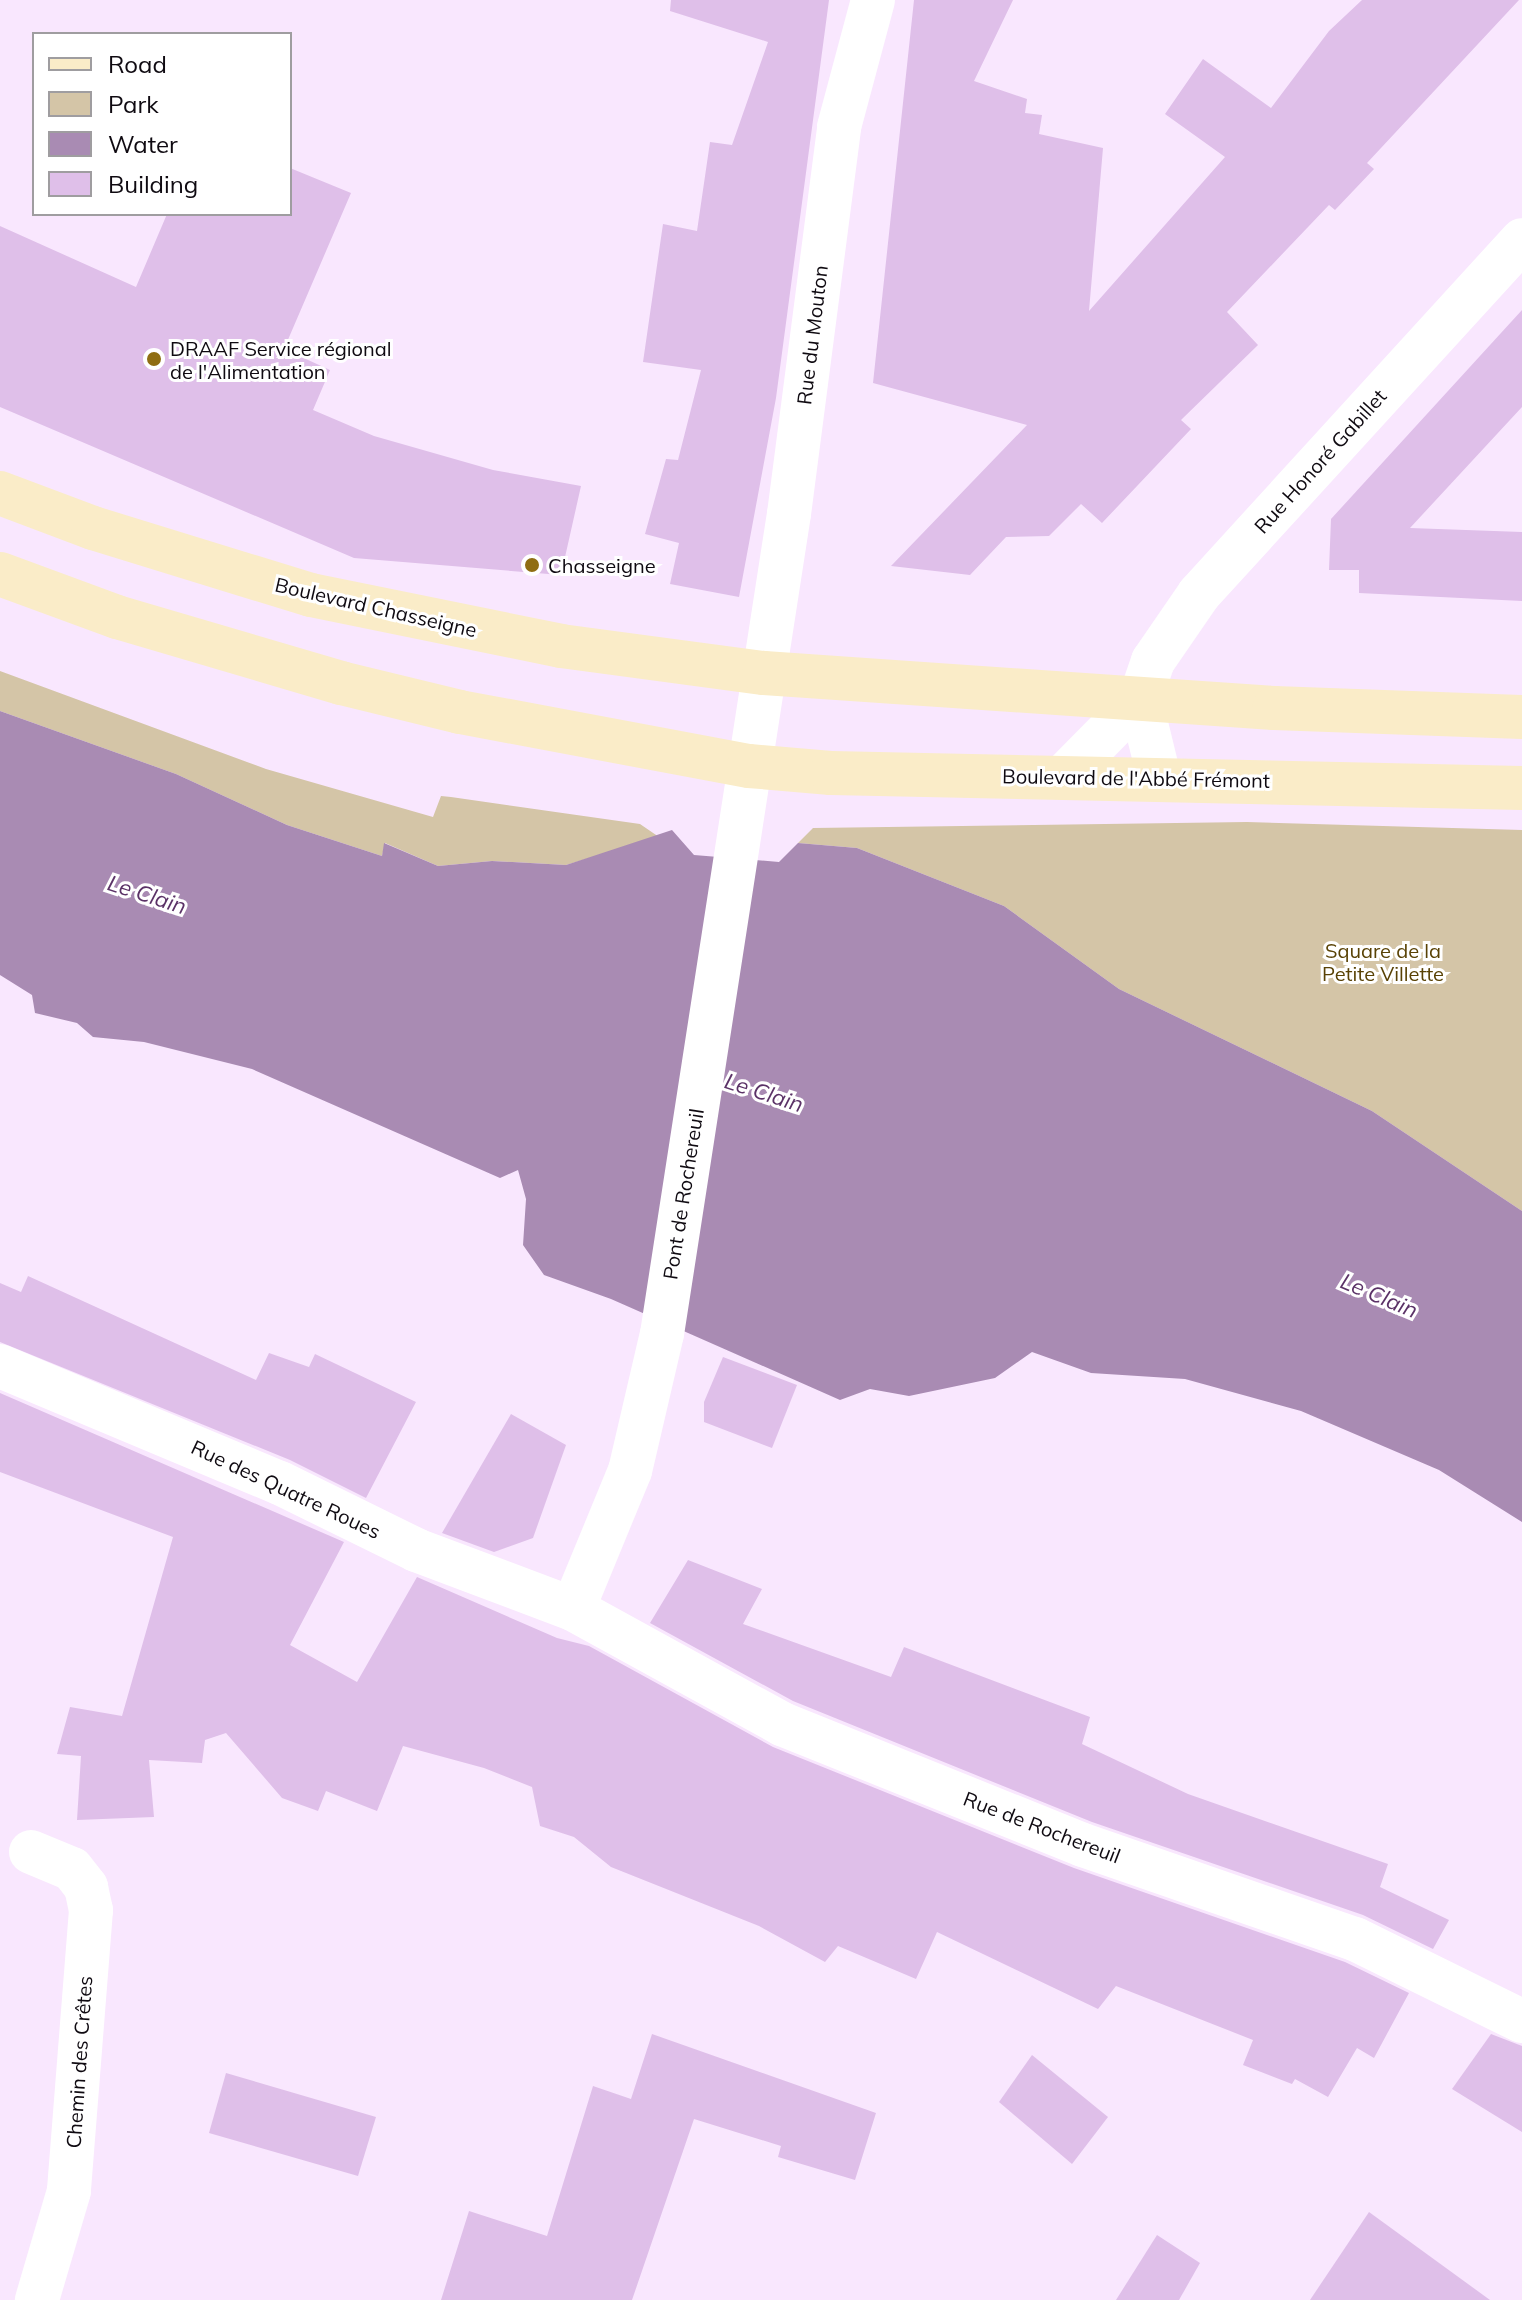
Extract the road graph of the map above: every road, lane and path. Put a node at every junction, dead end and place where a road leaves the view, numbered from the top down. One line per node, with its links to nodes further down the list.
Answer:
1 (873, 0): 5 (street, Rue du Mouton)
2 (1522, 240): 6 (street, Rue Honoré Gabillet)
3 (0, 493): 5 (main road, Boulevard Chasseigne)
4 (0, 574): 8 (main road)
5 (764, 673): 6 (main road); 8 (street, Rue du Mouton)
6 (1140, 699): 7 (main road); 9 (street); 10 (street)
7 (1522, 717)
8 (749, 766): 9 (main road, Boulevard de l'Abbé Frémont); 13 (street, Pont de Rochereuil)
9 (1064, 776): 10 (main road, Boulevard de l'Abbé Frémont)
10 (1159, 777): 11 (main road, Boulevard de l'Abbé Frémont)
11 (1522, 788)
12 (0, 1366): 13 (street, Rue des Quatre Roues)
13 (573, 1609): 15 (street, Rue de Rochereuil)
14 (31, 1852): 16 (street, Chemin des Crêtes)
15 (1522, 2021)
16 (37, 2300)

